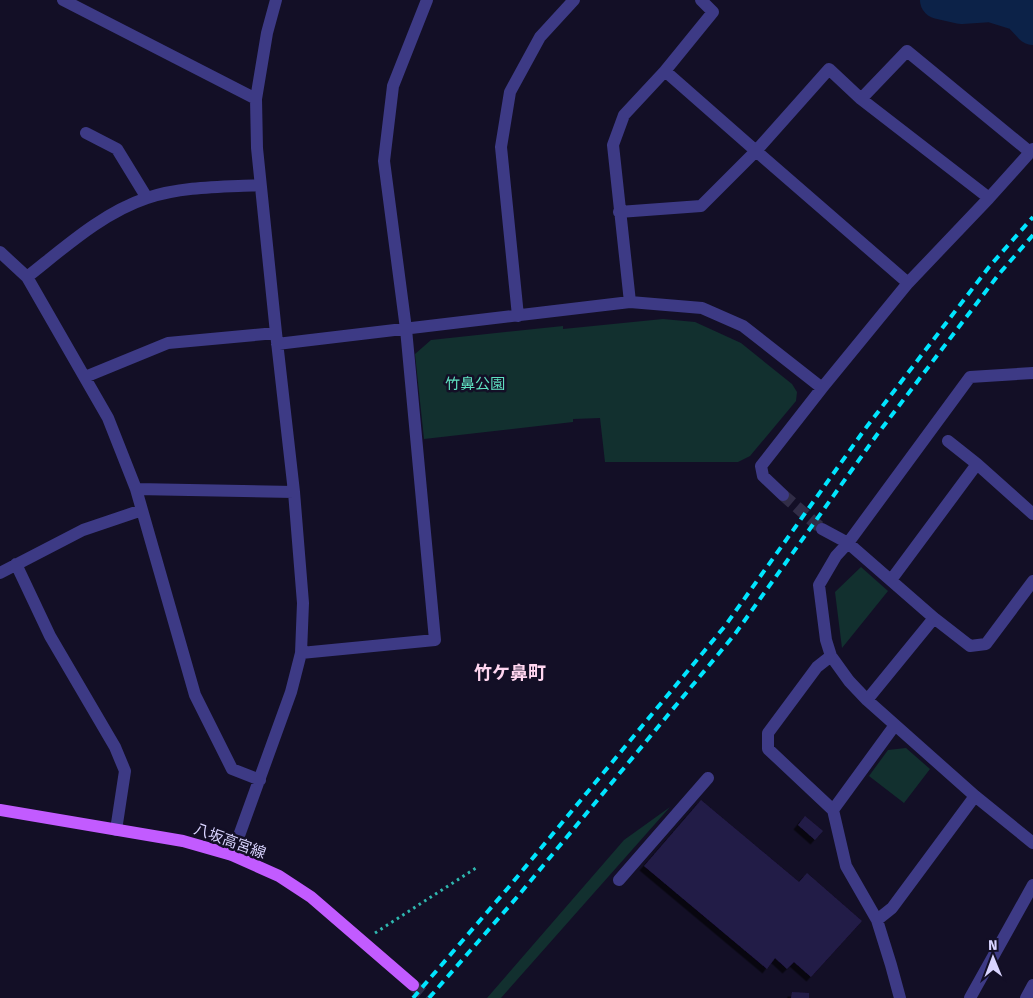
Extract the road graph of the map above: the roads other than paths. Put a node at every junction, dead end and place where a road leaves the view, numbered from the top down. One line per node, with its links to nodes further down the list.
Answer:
1 (63, 0): 7 (street)
2 (276, 0): 7 (street)
3 (427, 0): 21 (street)
4 (574, 0): 20 (street)
5 (701, 0): 6 (street)
6 (665, 71): 11 (street); 15 (street)
7 (256, 99): 12 (street)
8 (861, 99): 10 (street); 11 (street); 14 (street)
9 (86, 134): 13 (street)
10 (1032, 150): 14 (street)
11 (756, 151): 15 (street); 18 (street)
12 (260, 185): 13 (street); 22 (street)
13 (147, 198): 17 (street)
14 (989, 198): 18 (street)
15 (619, 212): 19 (street)
16 (0, 252): 17 (street)
17 (26, 277): 24 (street)
18 (908, 283): 25 (street)
19 (630, 302): 20 (street); 25 (street)
20 (518, 316): 21 (street)
21 (406, 330): 22 (street); 40 (street)
22 (276, 339): 24 (street); 29 (street)
23 (1033, 373): 34 (street)
24 (86, 378): 28 (street)
25 (822, 388): 30 (street)
26 (948, 441): 27 (street)
27 (977, 464): 32 (street); 37 (street)
28 (136, 489): 29 (street); 31 (street)
29 (294, 492): 40 (street)
30 (783, 495)
31 (142, 510): 35 (street); 45 (street)
32 (1033, 513)
33 (822, 529): 34 (street)
34 (848, 543): 37 (street); 41 (street)
35 (16, 564): 36 (street); 49 (street)
36 (0, 573)
37 (891, 580): 39 (street)
38 (1033, 580): 39 (street)
39 (934, 618): 42 (street)
40 (300, 653): 45 (street)
41 (831, 656): 42 (street); 48 (street)
42 (867, 700): 43 (street)
43 (895, 725): 46 (street); 48 (street)
44 (708, 778): 52 (street)
45 (260, 780): 51 (street)
46 (975, 796): 50 (street); 54 (street)
47 (0, 810): 49 (main road, 八坂高宮線)
48 (834, 810): 54 (street)
49 (116, 830): 51 (main road, 八坂高宮線)
50 (1033, 844)
51 (232, 855): 55 (main road, 八坂高宮線)
52 (619, 880)
53 (1033, 885): 58 (street)
54 (876, 920): 57 (street)
55 (413, 985)
56 (1033, 985): 59 (street)
57 (900, 998)
58 (970, 998)
59 (1026, 998)

